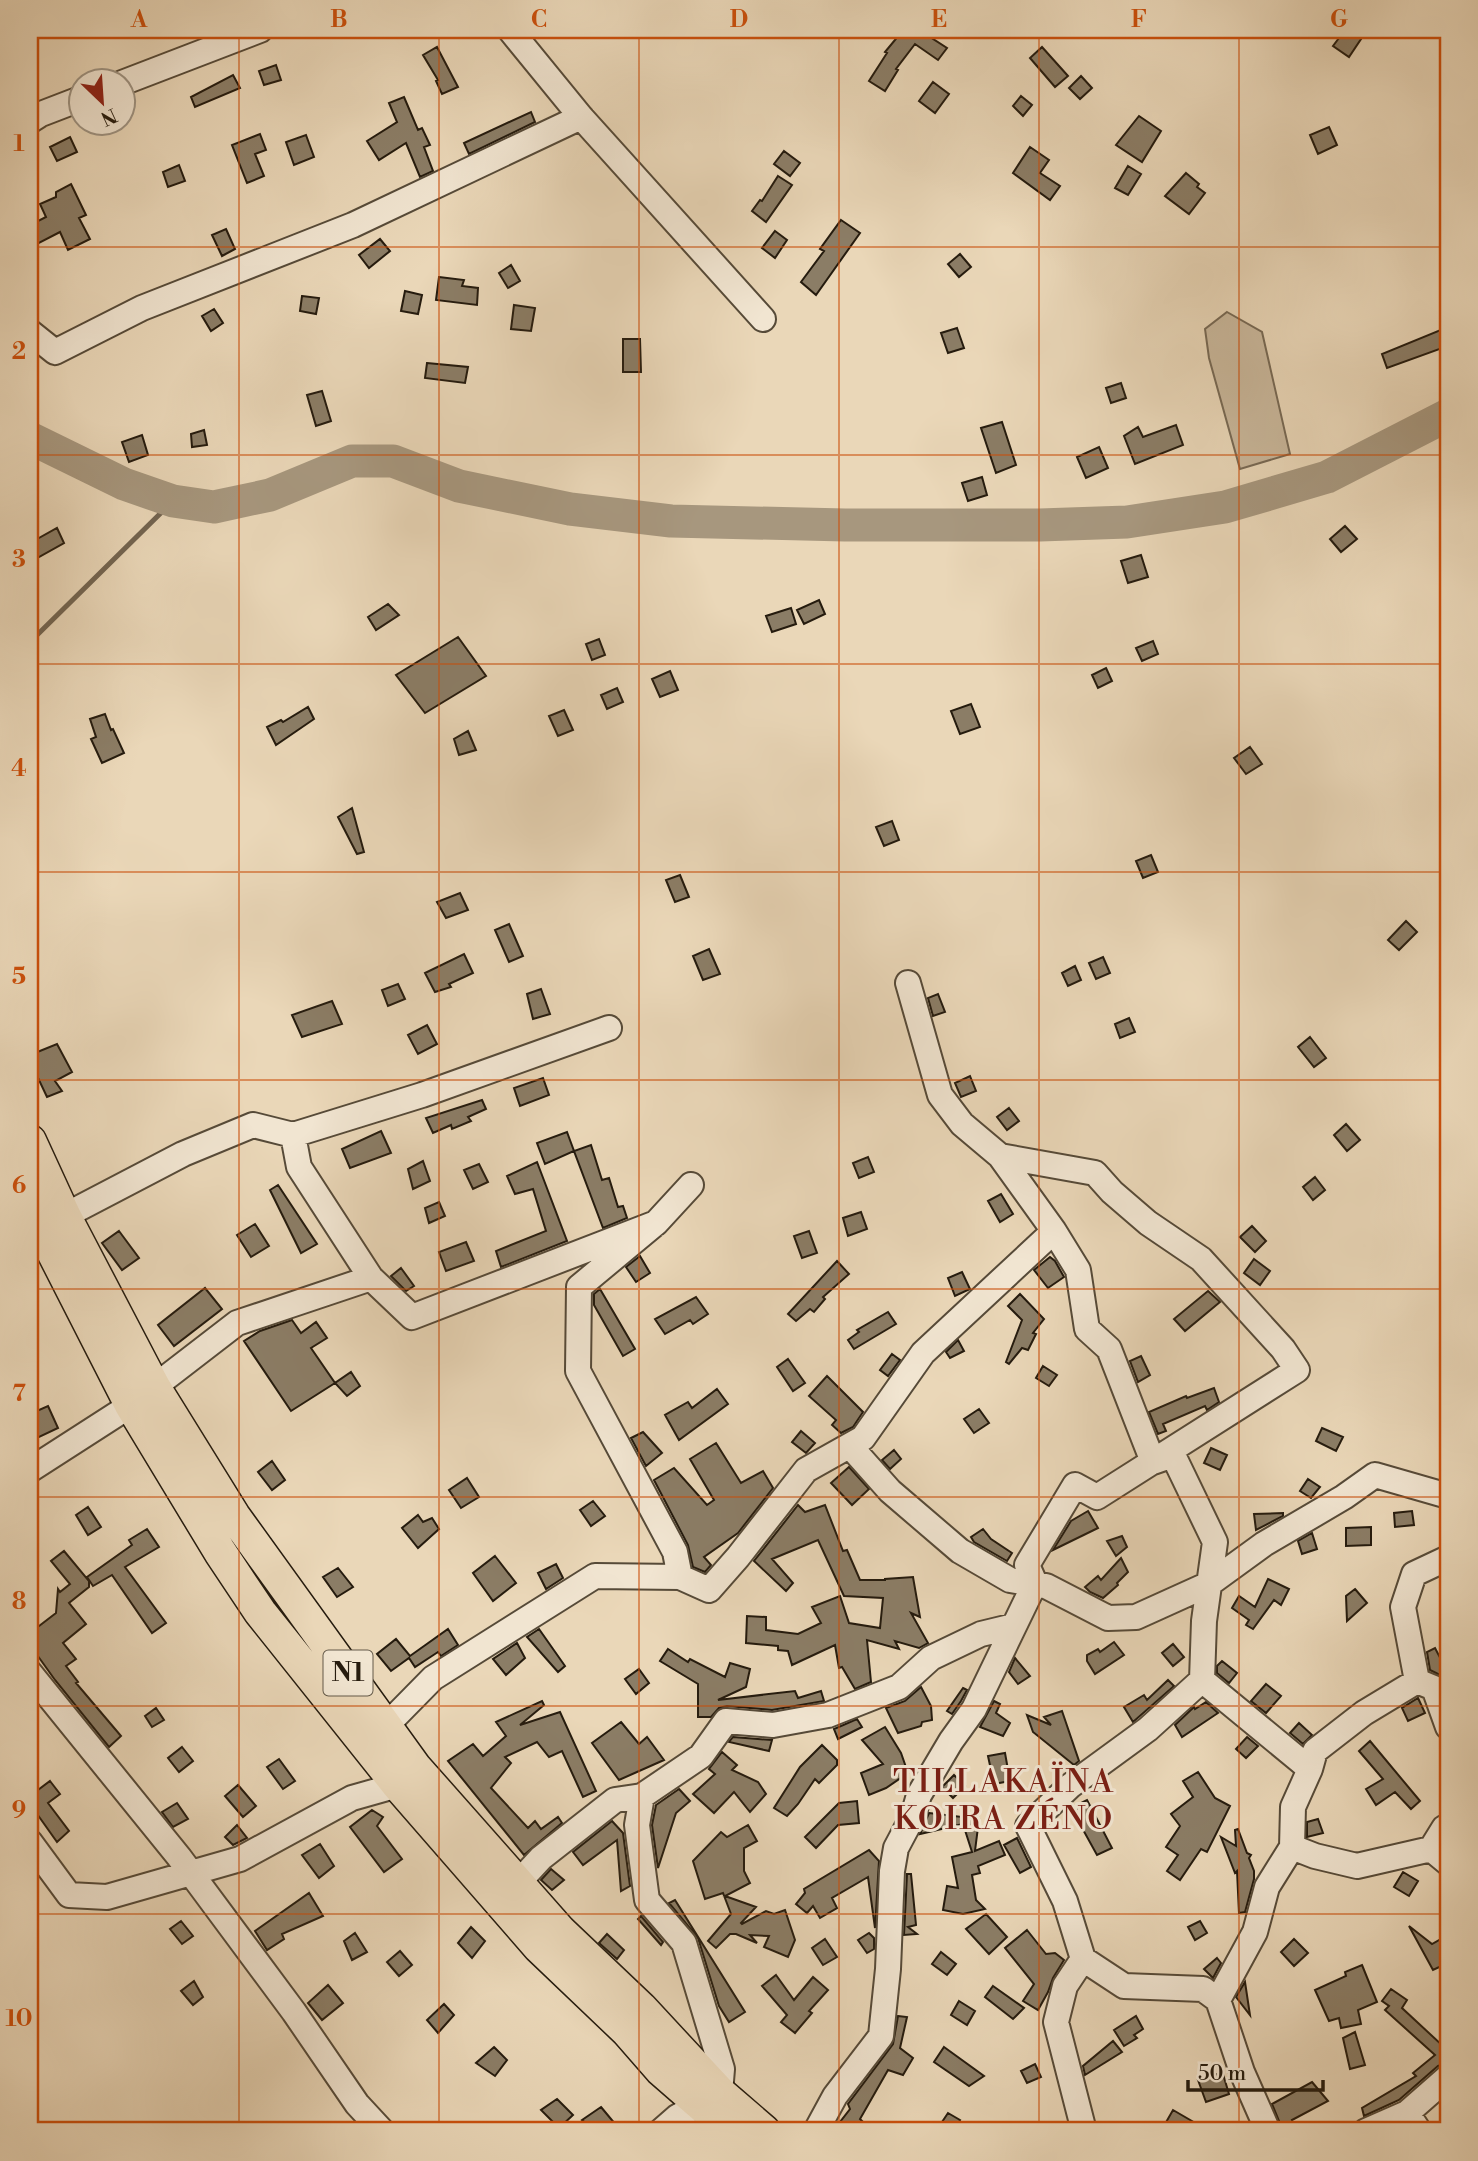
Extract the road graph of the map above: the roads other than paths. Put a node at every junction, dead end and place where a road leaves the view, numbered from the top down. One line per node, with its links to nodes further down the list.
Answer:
1 (260, 30): 3 (street)
2 (510, 30): 5 (street)
3 (136, 78)
4 (66, 104): 6 (street)
5 (581, 117): 7 (street); 8 (street)
6 (30, 121)
7 (763, 319)
8 (30, 332)
9 (908, 983): 13 (street)
10 (609, 1028): 11 (street)
11 (293, 1135): 15 (street); 18 (street)
12 (30, 1141): 15 (main road, N1)
13 (1000, 1156): 17 (street); 21 (street)
14 (691, 1185): 16 (street)
15 (45, 1217): 19 (main road, N1)
16 (656, 1223): 18 (street); 25 (street)
17 (1054, 1231): 20 (street); 21 (street)
18 (371, 1278): 19 (street)
19 (143, 1396): 22 (street); 33 (main road, N1)
20 (849, 1446): 25 (street); 26 (street)
21 (1153, 1462): 26 (street); 27 (street)
22 (30, 1470)
23 (1448, 1496): 27 (street)
24 (1448, 1558): 31 (street)
25 (680, 1577): 33 (street)
26 (1035, 1583): 27 (street); 28 (street)
27 (1209, 1584): 30 (street)
28 (1014, 1626): 36 (street); 52 (street)
29 (30, 1673): 41 (street)
30 (1202, 1680): 34 (street); 43 (street)
31 (1417, 1681): 32 (street); 34 (street)
32 (1448, 1727)
33 (376, 1736): 35 (main road, N1); 42 (main road, N1)
34 (1310, 1769): 39 (street)
35 (398, 1785): 41 (street); 46 (main road, N1)
36 (642, 1796): 42 (street); 46 (street)
37 (1448, 1826): 40 (street)
38 (30, 1842): 41 (street)
39 (1292, 1847): 40 (street); 44 (street)
40 (1439, 1856)
41 (191, 1872): 48 (street)
42 (517, 1884): 46 (main road, N1)
43 (1083, 1959): 44 (street); 53 (street)
44 (1219, 2000): 54 (street)
45 (1448, 2077): 47 (street)
46 (710, 2098): 49 (street); 50 (main road, N1); 51 (main road, N1)
47 (1413, 2122): 55 (street)
48 (382, 2131)
49 (661, 2131)
50 (731, 2131)
51 (764, 2131)
52 (816, 2131)
53 (1084, 2131)
54 (1268, 2131)
55 (1366, 2131)

